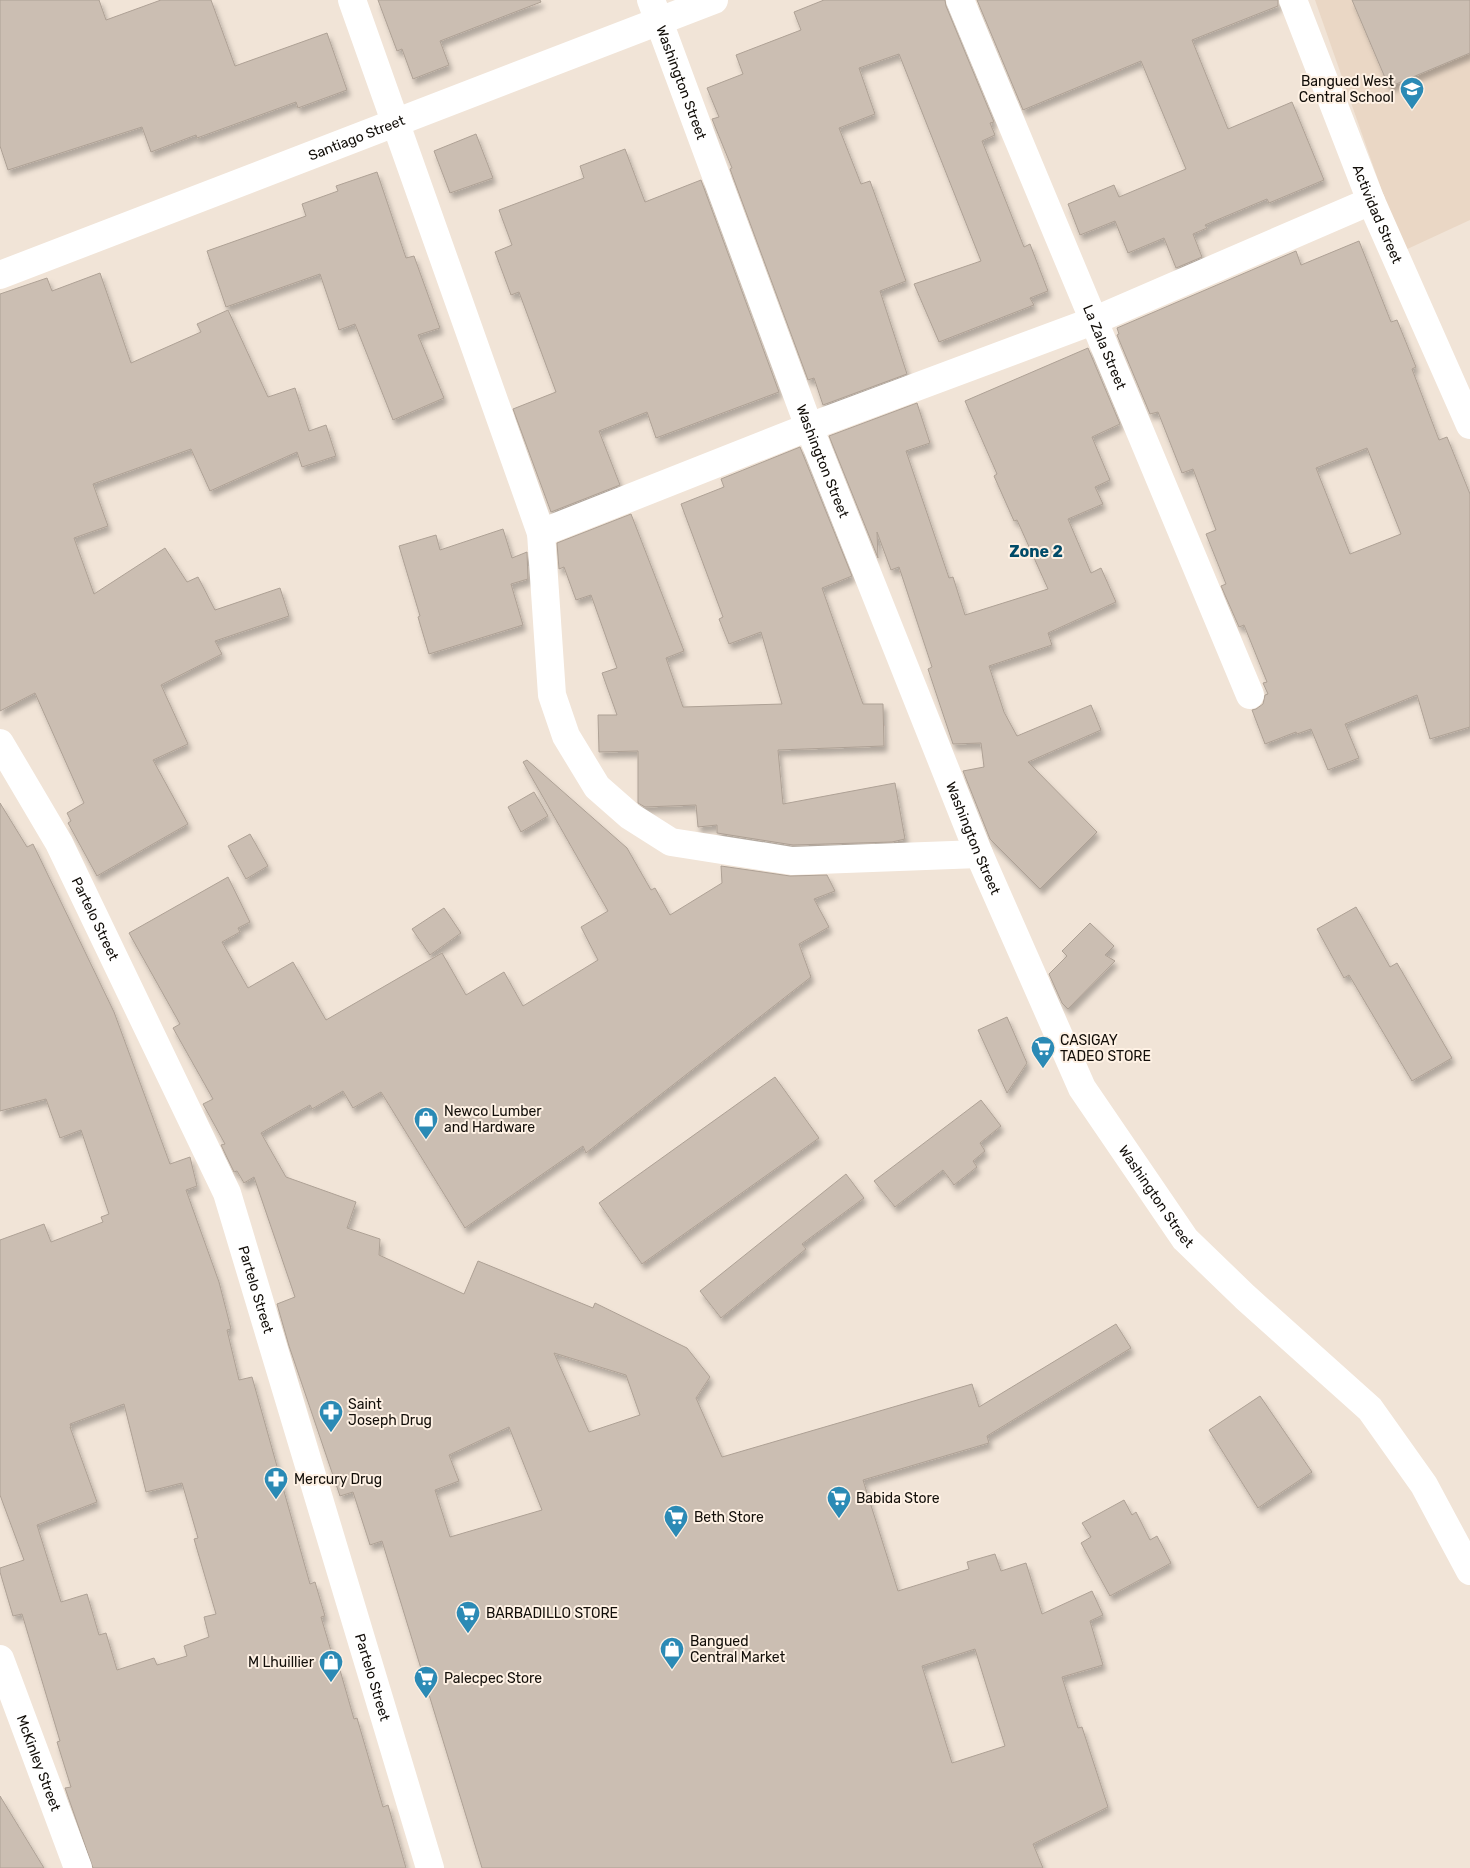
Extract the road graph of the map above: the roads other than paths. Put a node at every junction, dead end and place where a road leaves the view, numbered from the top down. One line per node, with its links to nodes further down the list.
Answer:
1 (352, 0): 6 (street)
2 (714, 0): 5 (street, Santiago Street)
3 (960, 0): 9 (street, La Zala Street)
4 (1293, 0): 7 (street, Actividad Street)
5 (656, 10): 6 (street, Santiago Street); 11 (street, Washington Street)
6 (395, 123): 8 (street, Santiago Street); 12 (street)
7 (1371, 201): 9 (street); 10 (street, Actividad Street)
8 (0, 275)
9 (1093, 321): 11 (street); 13 (street, La Zala Street)
10 (1470, 426)
11 (809, 427): 12 (street); 15 (street, Washington Street)
12 (541, 533): 15 (street)
13 (1250, 695)
14 (0, 743): 19 (street, Partelo Street)
15 (978, 854): 16 (street, Washington Street)
16 (1470, 1571)
17 (0, 1659): 18 (street, McKinley Street)
18 (78, 1868)
19 (430, 1868)

